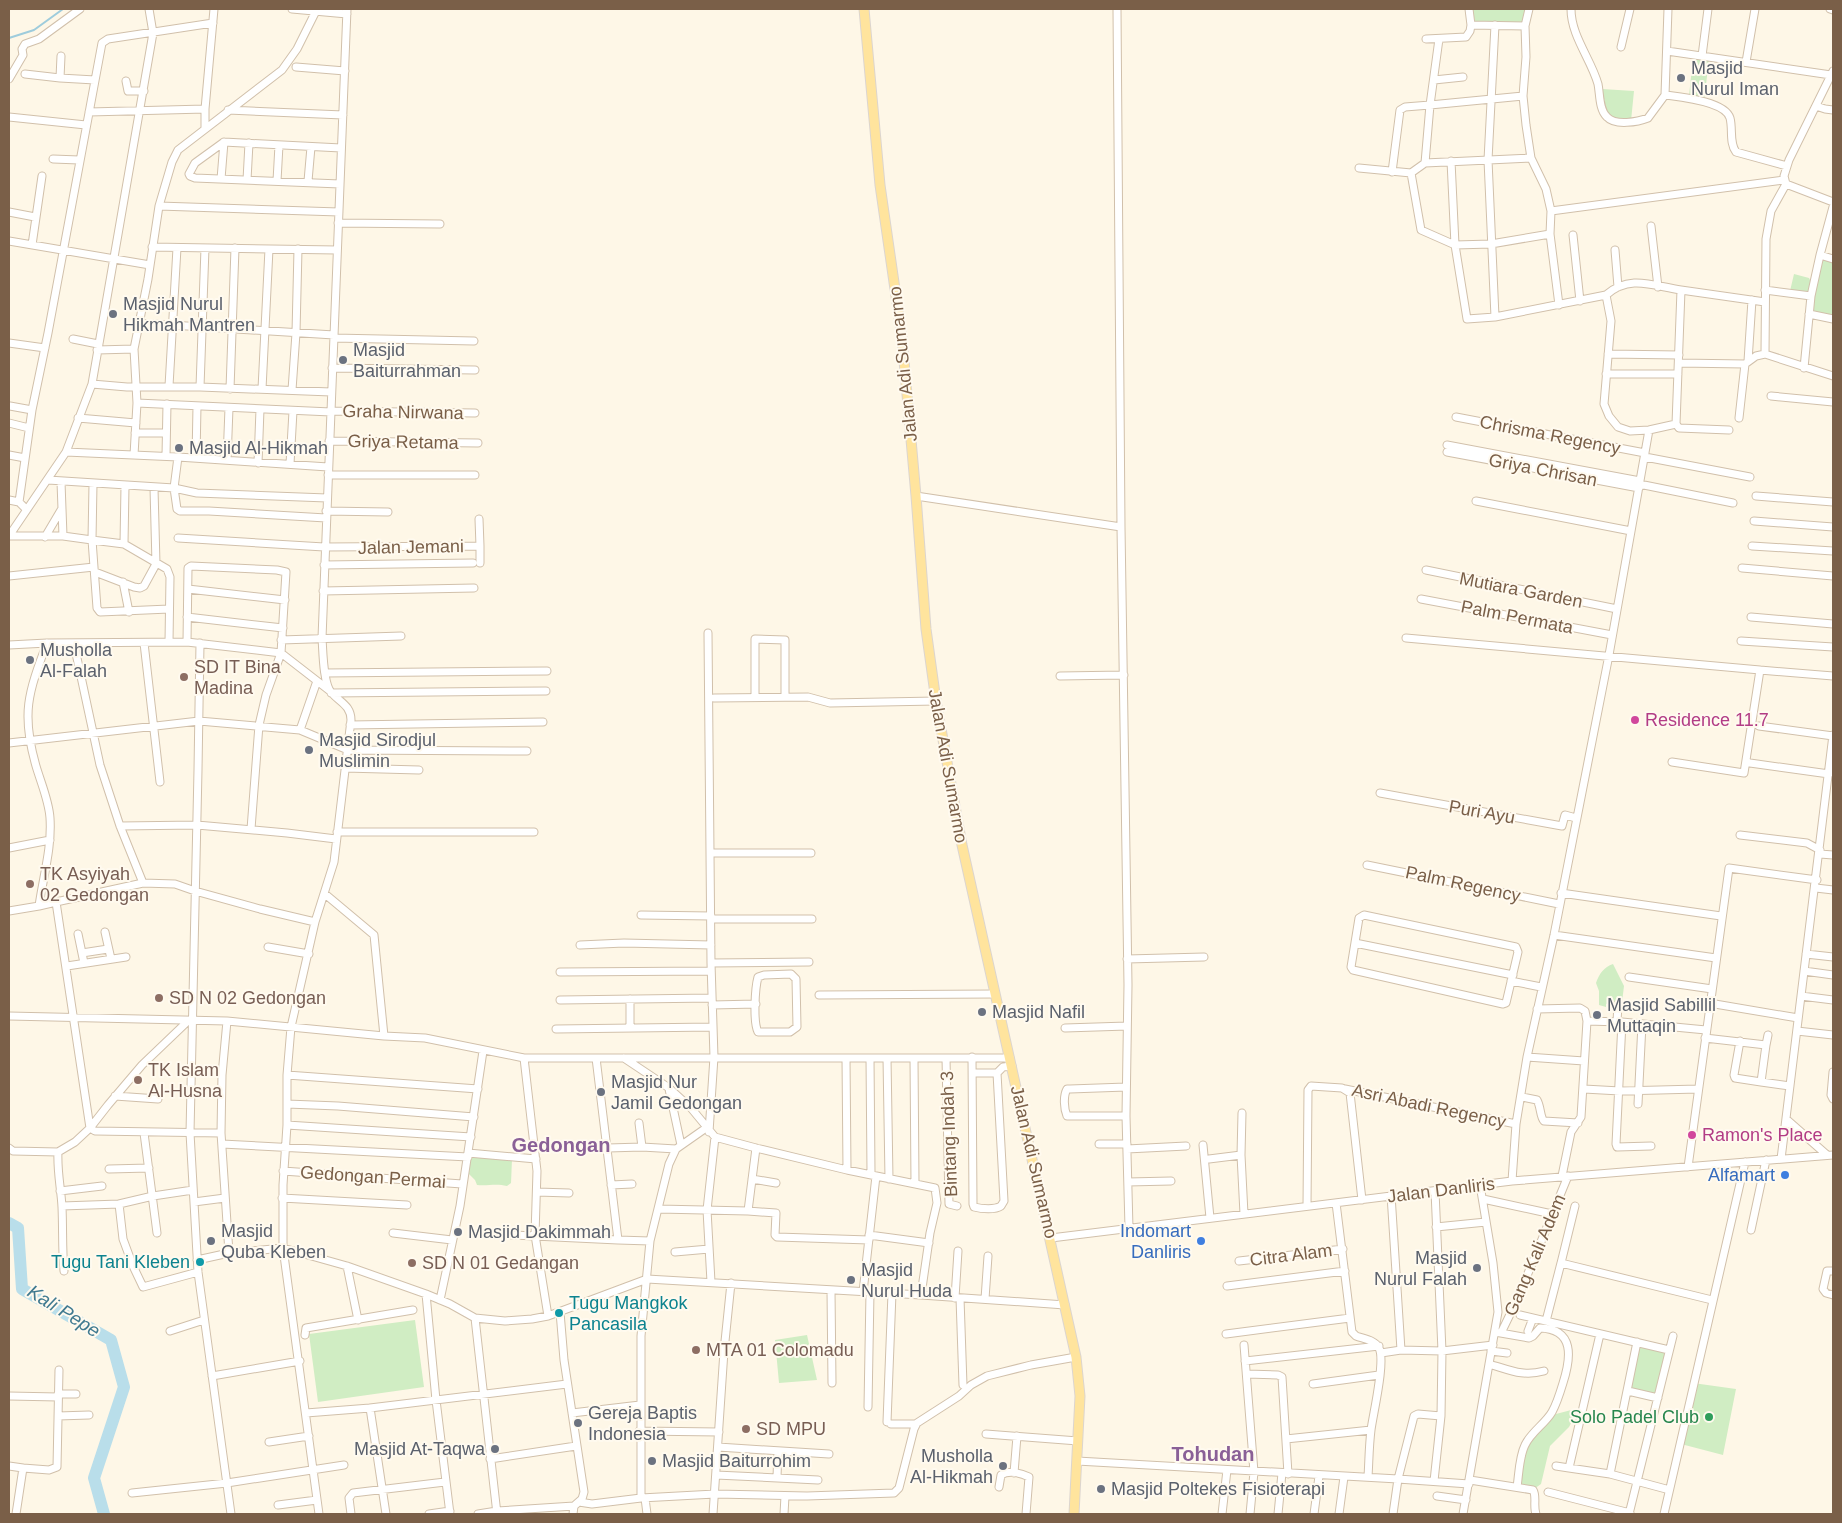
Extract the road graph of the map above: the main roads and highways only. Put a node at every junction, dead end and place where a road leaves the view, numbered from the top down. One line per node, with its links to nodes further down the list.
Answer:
1 (864, 9): 2 (main road, Jalan Adi Sumarmo)
2 (1074, 1514)

